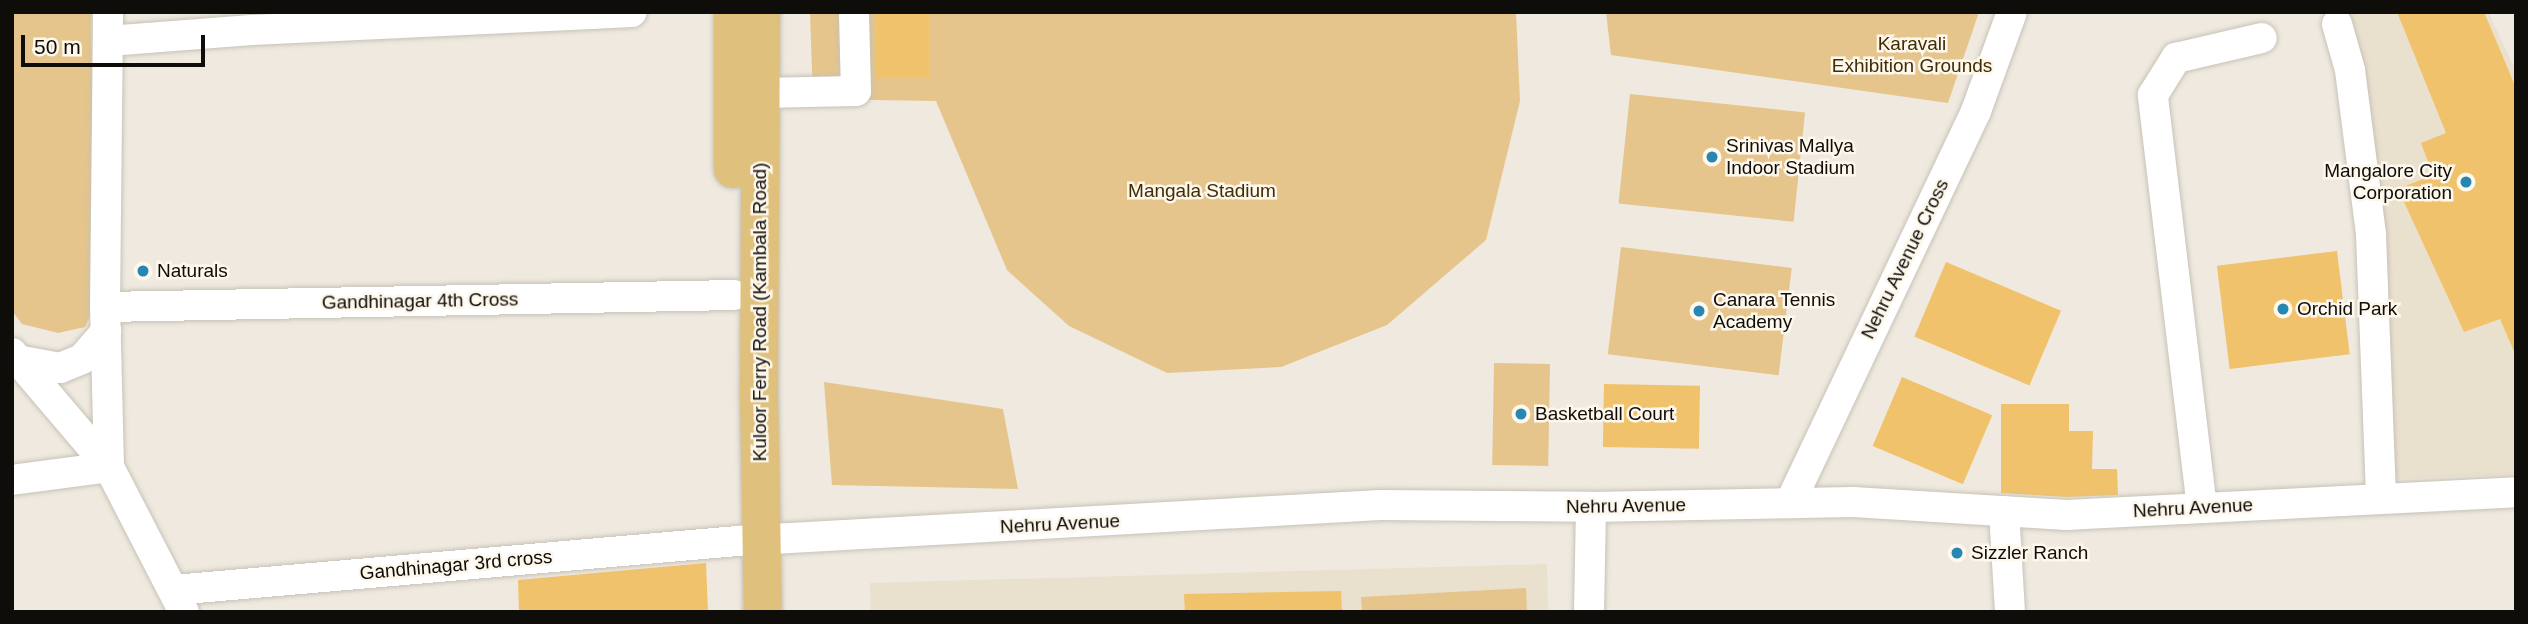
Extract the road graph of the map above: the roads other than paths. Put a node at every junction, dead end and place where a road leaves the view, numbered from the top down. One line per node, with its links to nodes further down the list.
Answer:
1 (632, 12): 7 (street)
2 (733, 12): 10 (main road, Kuloor Ferry Road (Kambala Road))
3 (761, 12): 9 (main road, Kuloor Ferry Road (Kambala Road))
4 (854, 12): 9 (street)
5 (2012, 12): 17 (street, Nehru Avenue Cross)
6 (2337, 24): 16 (street)
7 (108, 27): 11 (street)
8 (2262, 38): 19 (street)
9 (760, 93): 21 (main road, Kuloor Ferry Road (Kambala Road))
10 (734, 295): 11 (street, Gandhinagar 4th Cross); 21 (main road, Kuloor Ferry Road (Kambala Road))
11 (106, 319): 12 (street); 13 (street)
12 (15, 357): 13 (street)
13 (109, 467): 14 (street); 22 (street)
14 (12, 480)
15 (2516, 492): 16 (street, Nehru Avenue)
16 (2381, 499): 19 (street, Nehru Avenue)
17 (1790, 503): 18 (street, Nehru Avenue); 20 (street, Nehru Avenue)
18 (1591, 507): 21 (street, Nehru Avenue); 25 (street)
19 (2202, 508): 20 (street, Nehru Avenue)
20 (2004, 511): 26 (street)
21 (749, 541): 22 (street, Gandhinagar 3rd cross); 23 (main road, Kuloor Ferry Road (Kambala Road)); 24 (main road, Kuloor Ferry Road (Kambala Road))
22 (179, 601)
23 (737, 612)
24 (763, 612)
25 (1589, 612)
26 (2010, 612)

